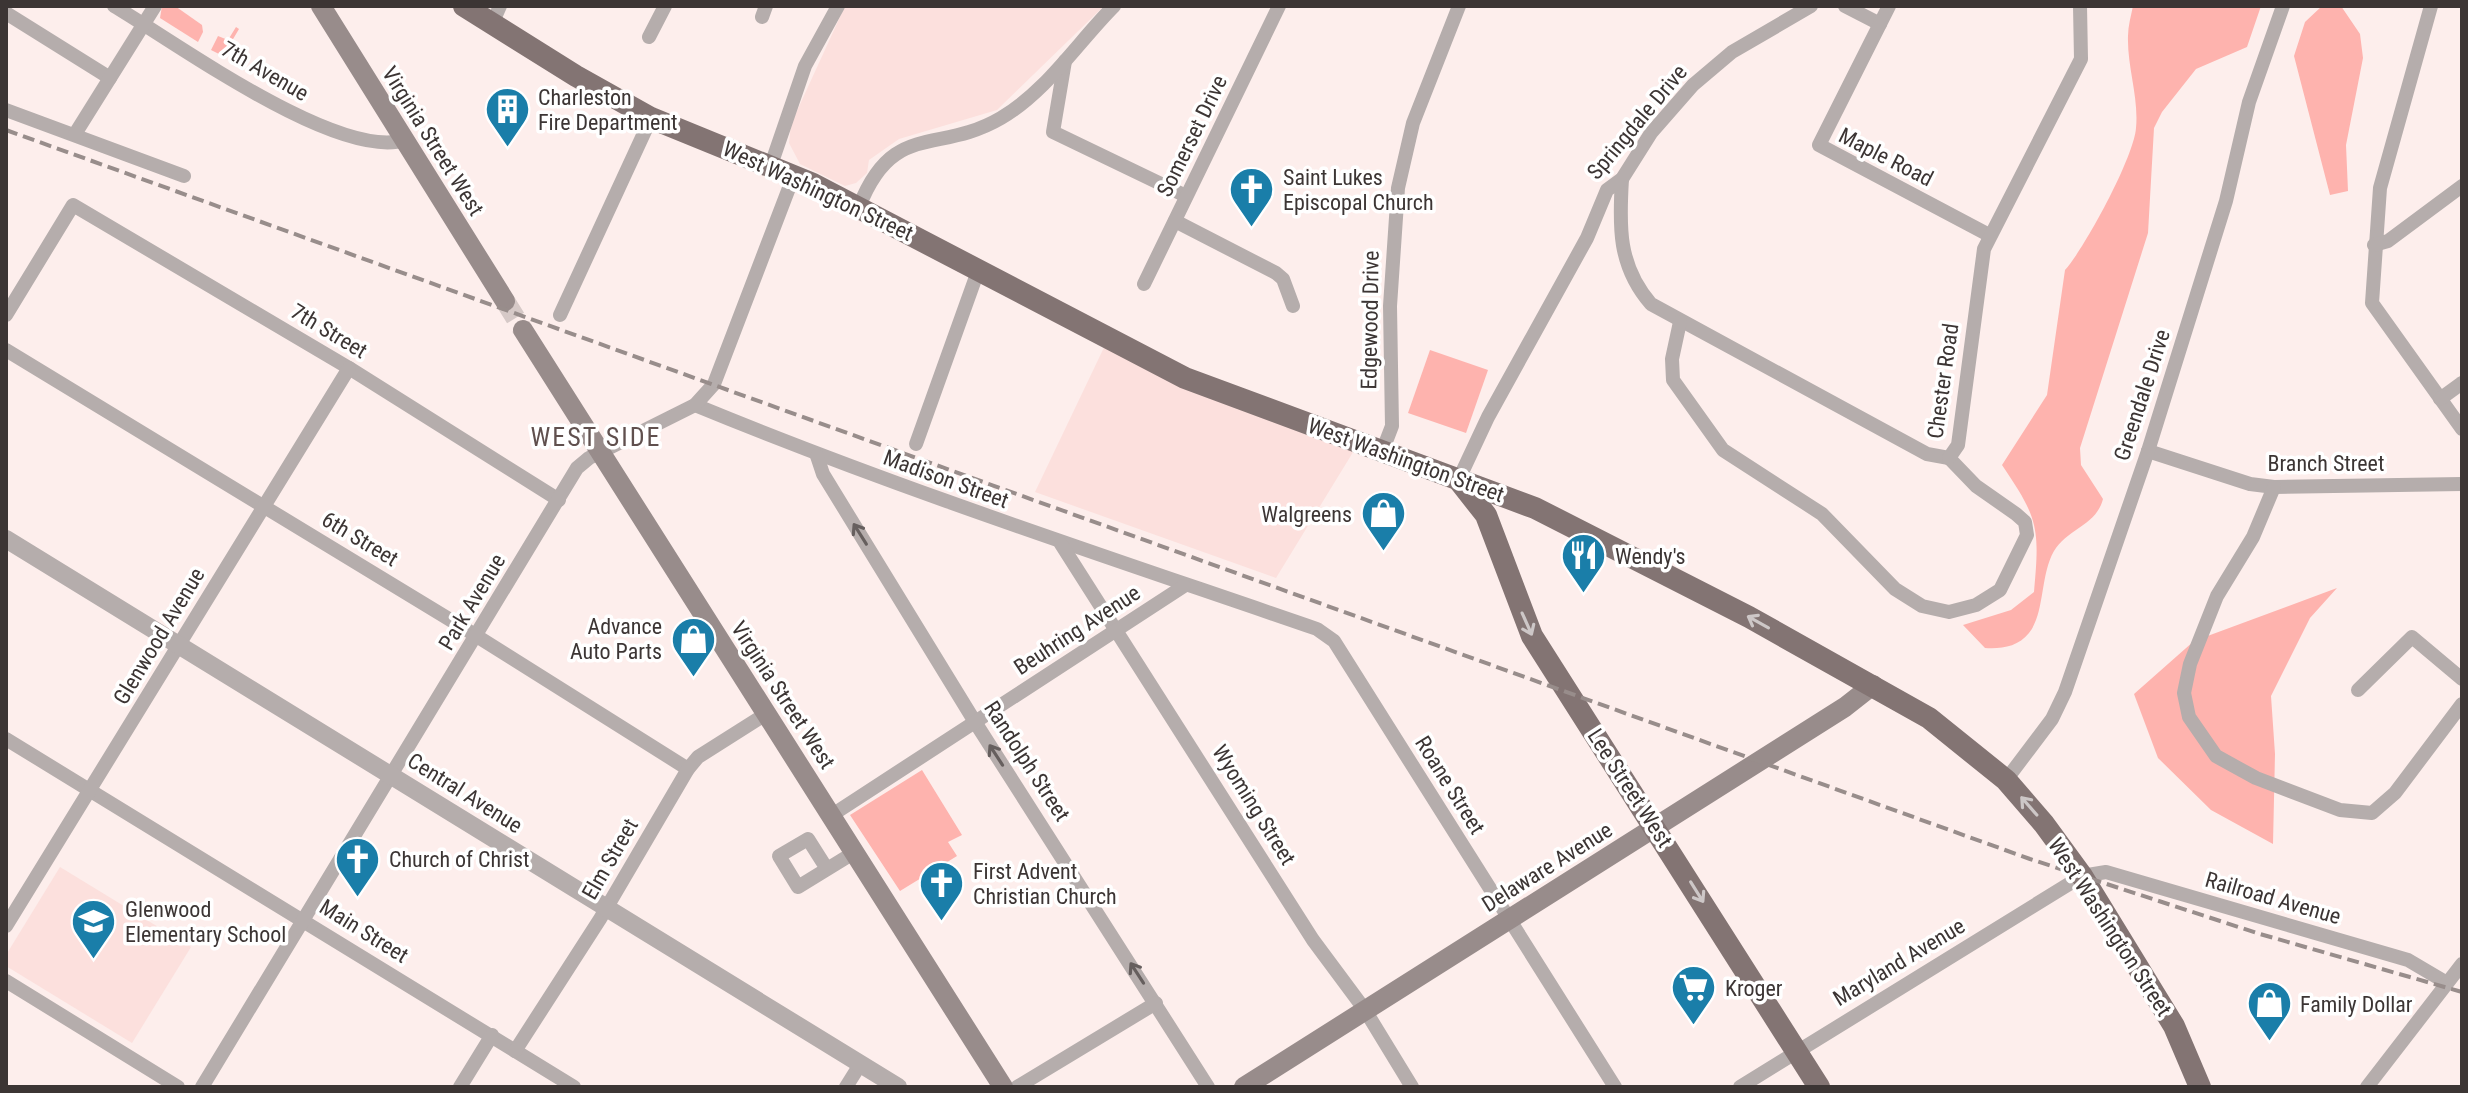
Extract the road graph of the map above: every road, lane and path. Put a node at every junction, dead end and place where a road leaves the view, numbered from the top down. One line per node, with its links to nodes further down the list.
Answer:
1 (114, 6): 18 (street, 7th Avenue)
2 (155, 6): 18 (street)
3 (321, 6): 26 (main road, Virginia Street West)
4 (464, 6): 17 (main road, West Washington Street)
5 (665, 6): 20 (street)
6 (838, 6): 27 (street)
7 (1279, 6): 32 (street, Somerset Drive)
8 (1459, 6): 53 (street, Edgewood Drive)
9 (1811, 6): 30 (street, Springdale Drive)
10 (1845, 6): 19 (street)
11 (1889, 6): 19 (street, Maple Road)
12 (2080, 6): 35 (street, Chester Road)
13 (2283, 6): 52 (street, Greendale Drive)
14 (2431, 6): 36 (street)
15 (1110, 7): 21 (street)
16 (6, 13): 22 (street)
17 (496, 15): 24 (main road, West Washington Street)
18 (144, 24): 22 (street); 26 (street, 7th Avenue)
19 (1880, 24): 35 (street, Maple Road)
20 (649, 37)
21 (1065, 60): 32 (street); 33 (street)
22 (110, 78): 25 (street)
23 (6, 110): 25 (street)
24 (651, 118): 27 (main road, West Washington Street); 42 (street)
25 (75, 134): 29 (street)
26 (405, 140): 39 (main road, Virginia Street West)
27 (771, 165): 28 (main road, West Washington Street)
28 (794, 175): 33 (main road, West Washington Street); 49 (street, Park Avenue)
29 (184, 176)
30 (1622, 179): 43 (street, Chester Road); 57 (street, Springdale Drive)
31 (2462, 186): 36 (street)
32 (1186, 196): 34 (street, Somerset Drive)
33 (859, 207): 37 (main road, West Washington Street)
34 (1175, 221): 38 (street, Somerset Drive); 40 (street)
35 (1989, 235): 56 (street, Chester Road)
36 (2374, 245): 48 (street)
37 (978, 271): 51 (street); 53 (main road, West Washington Street)
38 (1144, 284)
39 (505, 301)
40 (1293, 306)
41 (6, 315): 46 (street, 7th Street)
42 (560, 315)
43 (1680, 322): 56 (street, Chester Road); 56 (street)
44 (523, 330): 54 (main road, Virginia Street West)
45 (6, 350): 61 (street, 6th Street)
46 (349, 368): 60 (street, 7th Street); 61 (street, Glenwood Avenue)
47 (2462, 383): 48 (street)
48 (2440, 399): 50 (street)
49 (695, 405): 54 (street, Park Avenue); 55 (street, Madison Street)
50 (2462, 429)
51 (916, 444)
52 (2148, 451): 59 (street, Branch Street); 79 (street, Greendale Drive)
53 (1382, 452): 57 (main road, West Washington Street)
54 (602, 453): 60 (street, Park Avenue); 74 (main road, Virginia Street West)
55 (817, 456): 64 (street, Madison Street); 75 (street, Randolph Street, one-way to 55)
56 (1949, 458)
57 (1458, 481): 62 (main road, West Washington Street); 65 (main road, Lee Street West)
58 (2462, 484): 59 (street, Branch Street)
59 (2274, 487): 73 (street)
60 (559, 500): 68 (street, Park Avenue)
61 (264, 506): 68 (street, 6th Street); 69 (street, Glenwood Avenue)
62 (1580, 532): 65 (main road); 71 (main road, West Washington Street, one-way to 62)
63 (6, 539): 69 (street, Central Avenue)
64 (1061, 544): 66 (street, Madison Street); 67 (street, Wyoming Street)
65 (1501, 551): 82 (main road, Lee Street West, one-way to 82)
66 (1184, 586): 67 (street, Beuhring Avenue); 88 (street, Roane Street)
67 (1118, 631): 75 (street, Beuhring Avenue); 94 (street, Wyoming Street)
68 (477, 636): 77 (street, 6th Street); 78 (street, Park Avenue)
69 (179, 646): 78 (street, Central Avenue); 80 (street, Glenwood Avenue)
70 (2462, 679): 72 (street)
71 (1873, 685): 79 (main road, West Washington Street); 82 (main road, Delaware Avenue)
72 (2358, 690)
73 (2462, 704)
74 (766, 714): 77 (street, Elm Street); 81 (main road, Virginia Street West)
75 (975, 722): 81 (street, Beuhring Avenue); 93 (street, Randolph Street, one-way to 75)
76 (6, 739): 80 (street, Main Street)
77 (688, 769): 86 (street, Elm Street)
78 (392, 775): 86 (street, Central Avenue); 87 (street, Park Avenue)
79 (2006, 780): 85 (main road, West Washington Street, one-way to 79)
80 (90, 790): 87 (street, Main Street); 89 (street, Glenwood Avenue)
81 (832, 815): 83 (main road, Virginia Street West)
82 (1656, 826): 88 (main road, Delaware Avenue); 97 (main road, Lee Street West, one-way to 97)
83 (855, 852): 84 (street); 105 (main road, Virginia Street West)
84 (827, 869)
85 (2082, 876): 92 (street, Railroad Avenue); 97 (street, Maryland Avenue); 113 (main road, West Washington Street)
86 (607, 907): 96 (street, Elm Street); 98 (street, Central Avenue)
87 (303, 919): 95 (street, Main Street); 100 (street, Park Avenue)
88 (1508, 919): 94 (main road, Delaware Avenue); 110 (street, Roane Street)
89 (6, 926)
90 (2462, 964): 92 (street)
91 (6, 981): 99 (street)
92 (2447, 983): 114 (street)
93 (1156, 1003): 106 (street); 107 (street, Randolph Street)
94 (1365, 1010): 108 (main road, Delaware Avenue); 109 (street, Wyoming Street)
95 (492, 1035): 96 (street, Main Street); 101 (street)
96 (515, 1051): 102 (street, Main Street)
97 (1796, 1051): 111 (street, Maryland Avenue); 112 (main road, Lee Street West)
98 (861, 1063): 103 (street); 104 (street, Central Avenue)
99 (165, 1084)
100 (202, 1087)
101 (460, 1087)
102 (574, 1087)
103 (846, 1087)
104 (898, 1087)
105 (1003, 1087)
106 (1017, 1087)
107 (1208, 1087)
108 (1244, 1087)
109 (1412, 1087)
110 (1615, 1087)
111 (1740, 1087)
112 (1819, 1087)
113 (2200, 1087)
114 (2367, 1087)

